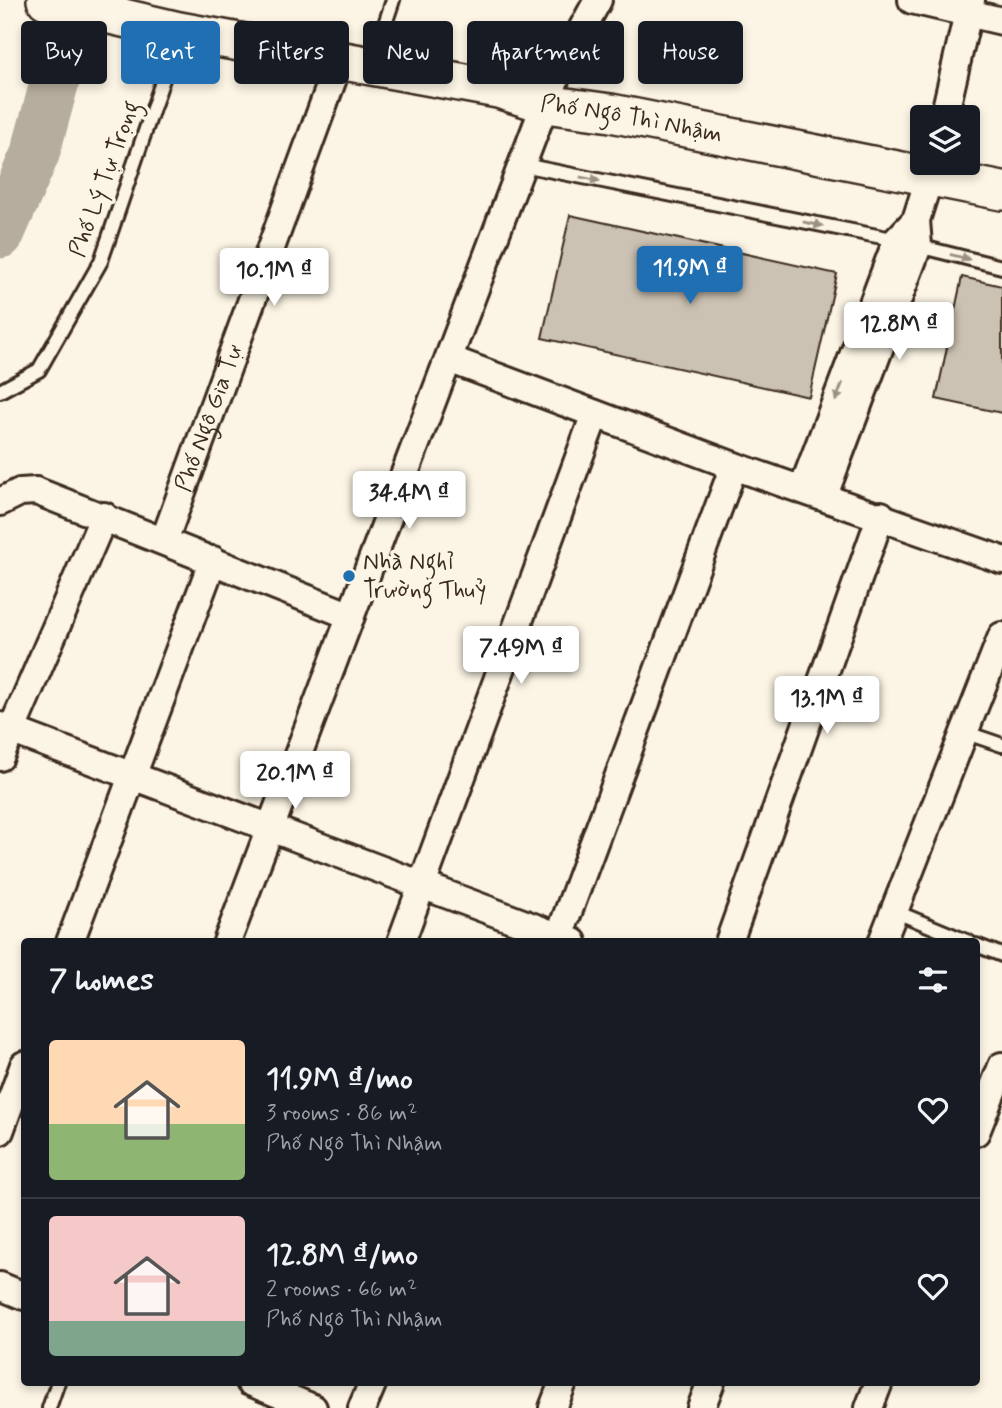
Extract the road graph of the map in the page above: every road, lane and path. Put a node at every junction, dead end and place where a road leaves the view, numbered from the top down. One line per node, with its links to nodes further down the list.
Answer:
1 (47, 0): 6 (main road, Phố Ngô Thì Nhậm)
2 (393, 0): 9 (lane)
3 (598, 0): 11 (street)
4 (912, 0): 5 (street)
5 (969, 6): 7 (street); 12 (street)
6 (136, 21)
7 (1002, 21)
8 (220, 38): 9 (main road, Phố Ngô Thì Nhậm)
9 (356, 62): 11 (main road, Phố Ngô Thì Nhậm); 28 (street, Phố Ngô Gia Tự)
10 (161, 84): 21 (lane, Phố Lý Tự Trọng)
11 (545, 104): 13 (street); 14 (main road, Phố Ngô Thì Nhậm)
12 (947, 105)
13 (523, 165): 18 (lane, one-way to 18); 20 (street)
14 (910, 167)
15 (931, 175): 18 (street)
16 (946, 175): 17 (main road, Phố Ngô Thì Nhậm)
17 (1002, 191)
18 (910, 235): 19 (lane, one-way to 19); 24 (street)
19 (1002, 267)
20 (449, 359): 22 (street); 31 (street)
21 (0, 391)
22 (595, 414): 23 (street); 39 (street)
23 (734, 466): 24 (street); 45 (street)
24 (814, 491): 26 (street)
25 (0, 502): 27 (street)
26 (881, 515): 29 (street); 46 (street)
27 (104, 516): 28 (street); 33 (street)
28 (164, 541): 30 (street)
29 (1002, 559)
30 (213, 560): 31 (street); 37 (street)
31 (351, 616): 38 (street)
32 (1002, 636): 34 (street)
33 (5, 728): 36 (street); 37 (street)
34 (964, 732): 35 (lane); 40 (street)
35 (1002, 745)
36 (0, 757)
37 (132, 775): 38 (street); 41 (street)
38 (271, 827): 39 (street); 42 (street)
39 (423, 885): 43 (street); 44 (street)
40 (894, 911): 47 (street); 48 (lane)
41 (71, 938)
42 (229, 938)
43 (403, 938)
44 (558, 938)
45 (564, 938)
46 (730, 938)
47 (884, 938)
48 (959, 938)
49 (980, 947): 50 (lane)
50 (1002, 955)
51 (1002, 1066): 53 (street)
52 (21, 1073): 55 (street)
53 (989, 1098): 54 (street)
54 (980, 1122)
55 (0, 1132)
56 (0, 1286): 57 (street)
57 (21, 1295)
58 (56, 1386): 64 (lane)
59 (260, 1386): 65 (street)
60 (371, 1386): 66 (street)
61 (561, 1386): 67 (street)
62 (709, 1386): 68 (street)
63 (877, 1386): 69 (street)
64 (48, 1408)
65 (313, 1408)
66 (362, 1408)
67 (553, 1408)
68 (701, 1408)
69 (869, 1408)

